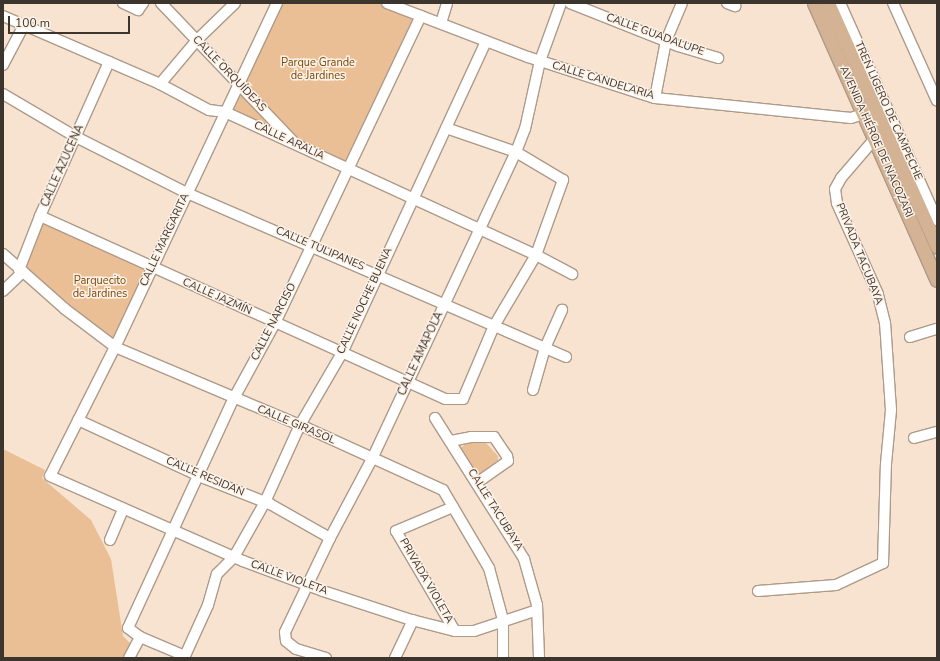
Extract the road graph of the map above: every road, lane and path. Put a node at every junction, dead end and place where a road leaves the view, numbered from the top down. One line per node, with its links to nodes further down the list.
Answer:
1 (123, 3): 14 (street)
2 (161, 3): 19 (street, CALLE ORQUÍDEAS)
3 (235, 3): 19 (street)
4 (276, 3): 26 (street, CALLE MARGARITA)
5 (387, 3): 16 (street, CALLE CANDELARIA)
6 (447, 3): 17 (street)
7 (561, 3): 23 (street, CALLE AMAPOLA)
8 (570, 3): 21 (street, CALLE GUADALUPE)
9 (682, 3): 21 (street)
10 (814, 3): 32 (main road, AVENIDA HÉROE DE NACOZARI)
11 (828, 3): 32 (main road, AVENIDA HÉROE DE NACOZARI)
12 (840, 3): 42 (street, TREN LIGERO DE CAMPECHE)
13 (893, 3): 30 (street)
14 (141, 7)
15 (3, 16): 18 (street, CALLE ARALIA)
16 (421, 16): 17 (street, CALLE CANDELARIA); 38 (street, CALLE NARCISO)
17 (441, 24): 20 (street, CALLE CANDELARIA)
18 (24, 25): 24 (street, CALLE ARALIA); 25 (street)
19 (197, 40): 26 (street, CALLE ORQUÍDEAS); 27 (street)
20 (486, 41): 23 (street, CALLE CANDELARIA); 33 (street, CALLE NOCHE BUENA)
21 (666, 41): 22 (street, CALLE GUADALUPE); 29 (street)
22 (718, 58)
23 (540, 61): 29 (street, CALLE CANDELARIA); 37 (street, CALLE AMAPOLA)
24 (109, 62): 27 (street, CALLE ARALIA); 35 (street, CALLE AZUCENA)
25 (3, 65)
26 (239, 83): 31 (street, CALLE MARGARITA); 36 (street, CALLE ORQUÍDEAS)
27 (160, 84): 31 (street, CALLE ARALIA)
28 (3, 94): 35 (street, CALLE TULIPANES)
29 (655, 98): 32 (street, CALLE CANDELARIA)
30 (937, 101)
31 (225, 112): 36 (street, CALLE ARALIA); 39 (street, CALLE MARGARITA)
32 (870, 112): 34 (main road, AVENIDA HÉROE DE NACOZARI)
33 (446, 128): 37 (street); 40 (street, CALLE NOCHE BUENA)
34 (880, 135): 45 (main road, AVENIDA HÉROE DE NACOZARI); 52 (main road, AVENIDA HÉROE DE NACOZARI); 85 (street, PRIVADA TACUBAYA)
35 (76, 137): 39 (street, CALLE TULIPANES); 41 (street, CALLE AZUCENA)
36 (297, 145): 38 (street, CALLE ARALIA)
37 (516, 152): 43 (street, CALLE AMAPOLA); 47 (street)
38 (350, 169): 40 (street, CALLE ARALIA); 44 (street, CALLE NARCISO)
39 (187, 193): 44 (street, CALLE TULIPANES); 48 (street, CALLE MARGARITA)
40 (413, 198): 43 (street, CALLE ARALIA); 50 (street, CALLE NOCHE BUENA)
41 (40, 216): 48 (street, CALLE JAZMÍN); 49 (street, CALLE AZUCENA)
42 (937, 220)
43 (481, 230): 47 (street, CALLE ARALIA); 54 (street, CALLE AMAPOLA)
44 (311, 246): 50 (street, CALLE TULIPANES); 56 (street, CALLE NARCISO)
45 (937, 247)
46 (3, 254): 49 (street, CALLE GIRASOL)
47 (536, 255): 51 (street, CALLE ARALIA); 57 (street)
48 (152, 268): 56 (street, CALLE JAZMÍN); 60 (street, CALLE MARGARITA)
49 (21, 271): 53 (street, CALLE AZUCENA); 60 (street, CALLE GIRASOL)
50 (378, 274): 54 (street, CALLE TULIPANES); 62 (street, CALLE NOCHE BUENA)
51 (572, 274)
52 (936, 275)
53 (3, 291)
54 (445, 304): 57 (street, CALLE TULIPANES); 64 (street, CALLE AMAPOLA)
55 (562, 310): 61 (street)
56 (275, 323): 62 (street, CALLE JAZMÍN); 66 (street, CALLE NARCISO)
57 (494, 326): 61 (street, CALLE TULIPANES); 64 (street, CALLE JAZMÍN)
58 (937, 329): 59 (street)
59 (910, 337)
60 (115, 347): 66 (street, CALLE GIRASOL); 68 (street, CALLE MARGARITA)
61 (545, 348): 63 (street, CALLE TULIPANES); 65 (street)
62 (343, 351): 64 (street, CALLE JAZMÍN); 69 (street, CALLE NOCHE BUENA)
63 (566, 357)
64 (408, 382): 73 (street, CALLE AMAPOLA)
65 (533, 390)
66 (234, 398): 69 (street, CALLE GIRASOL); 74 (street, CALLE NARCISO)
67 (435, 418): 72 (street, CALLE TACUBAYA)
68 (78, 420): 74 (street, CALLE RESIDAN); 75 (street, CALLE MARGARITA)
69 (300, 425): 73 (street, CALLE GIRASOL); 77 (street, CALLE NOCHE BUENA)
70 (937, 432): 71 (street)
71 (914, 438)
72 (451, 442): 76 (street, CALLE TACUBAYA); 76 (street)
73 (372, 459): 78 (street, CALLE GIRASOL); 81 (street, CALLE AMAPOLA)
74 (197, 474): 77 (street, CALLE RESIDAN); 80 (street, CALLE NARCISO)
75 (50, 476): 79 (street, CALLE VIOLETA)
76 (478, 482): 86 (street, CALLE TACUBAYA)
77 (265, 502): 81 (street, CALLE RESIDAN); 83 (street, CALLE NOCHE BUENA)
78 (453, 507): 88 (street, CALLE GIRASOL); 89 (street, PRIVADA VIOLETA)
79 (123, 509): 80 (street, CALLE VIOLETA); 82 (street)
80 (173, 532): 83 (street, CALLE VIOLETA); 90 (street, CALLE NARCISO)
81 (330, 538): 84 (street, CALLE AMAPOLA)
82 (110, 540)
83 (234, 557): 84 (street, CALLE VIOLETA); 91 (street, CALLE NOCHE BUENA)
84 (309, 586): 87 (street, CALLE VIOLETA); 93 (street, CALLE AMAPOLA)
85 (758, 591)
86 (537, 610): 88 (street, CALLE VIOLETA); 96 (street, CALLE TACUBAYA)
87 (413, 620): 89 (street, CALLE VIOLETA); 94 (street)
88 (503, 620): 89 (street, CALLE VIOLETA); 95 (street, CALLE GIRASOL)
89 (455, 631)
90 (140, 637): 91 (street); 92 (street)
91 (184, 657)
92 (130, 658)
93 (326, 658)
94 (395, 658)
95 (503, 658)
96 (539, 658)

